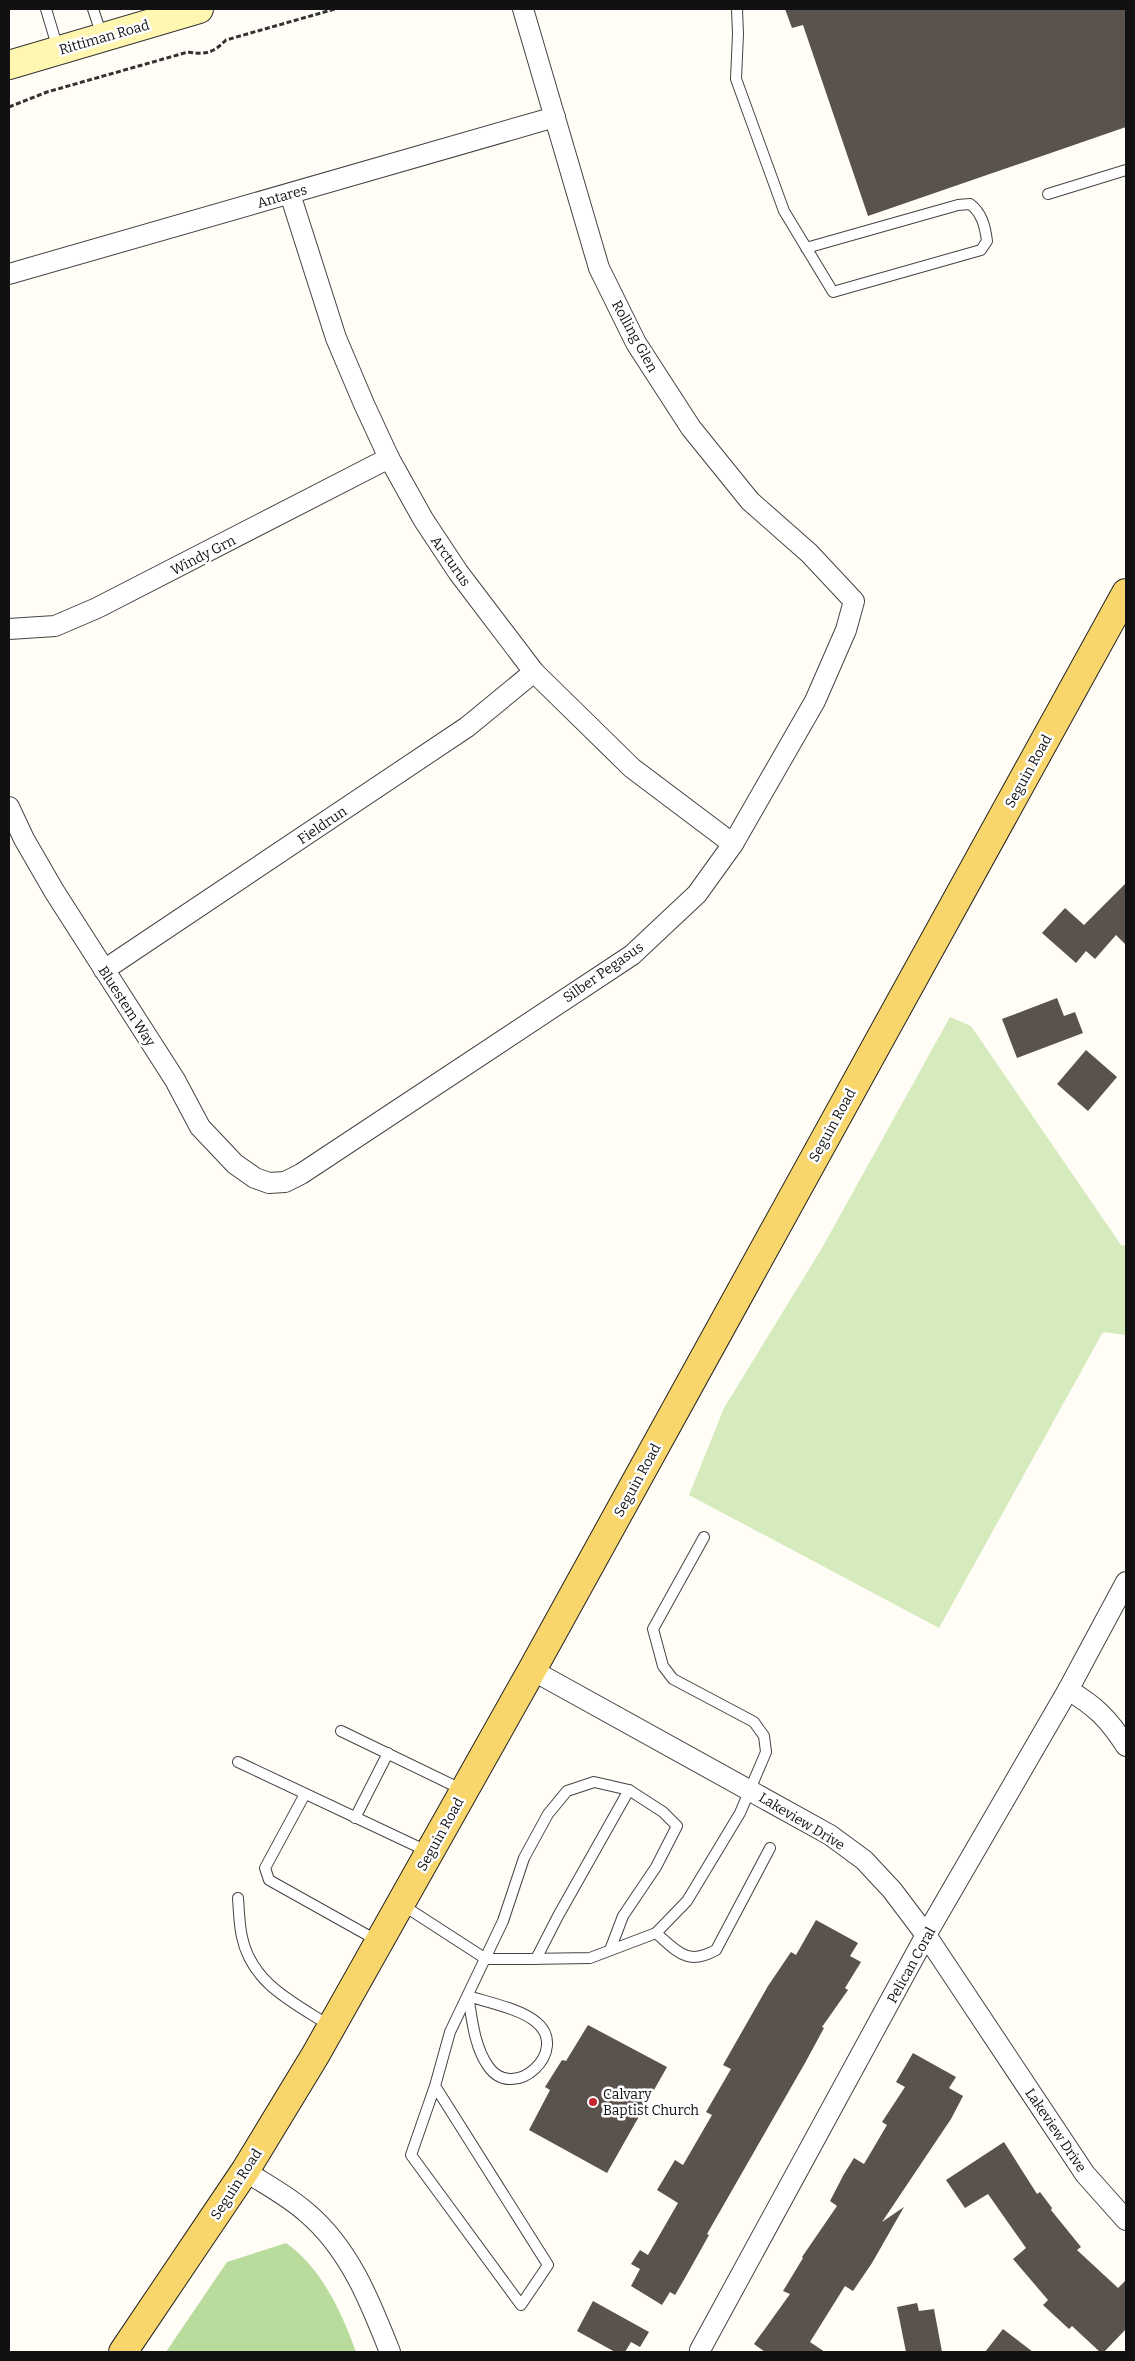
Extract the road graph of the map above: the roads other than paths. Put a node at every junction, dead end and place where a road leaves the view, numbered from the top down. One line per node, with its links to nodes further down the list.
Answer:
1 (46, 9): 7 (lane)
2 (93, 9): 6 (lane)
3 (199, 9): 6 (main road, Rittiman Road)
4 (523, 9): 9 (street, Rolling Glen)
5 (737, 9): 13 (lane)
6 (102, 37): 7 (main road, Rittiman Road)
7 (58, 50): 8 (main road, Rittiman Road)
8 (9, 65)
9 (555, 117): 11 (street, Antares); 17 (street, Rolling Glen)
10 (1126, 170): 12 (lane)
11 (290, 194): 14 (street, Antares); 15 (street, Arcturus)
12 (1048, 194)
13 (806, 248): 13 (lane)
14 (9, 274)
15 (389, 458): 18 (street, Windy Grn); 19 (street, Arcturus)
16 (1126, 593): 26 (main road, Seguin Road)
17 (854, 601): 21 (street, Silber Pegasus)
18 (9, 629)
19 (534, 672): 21 (street, Arcturus); 22 (street, Fieldrun)
20 (9, 807): 22 (street, Bluestem Way)
21 (733, 844): 23 (street, Silber Pegasus)
22 (104, 970): 23 (street, Bluestem Way)
23 (269, 1183)
24 (704, 1537): 34 (lane)
25 (1126, 1582): 27 (street, Pelican Coral)
26 (532, 1670): 33 (main road, Seguin Road); 34 (street, Lakeview Drive)
27 (1068, 1690): 29 (street); 42 (street, Pelican Coral)
28 (341, 1731): 30 (lane)
29 (1126, 1746)
30 (388, 1753): 33 (lane); 36 (lane)
31 (238, 1762): 35 (lane)
32 (629, 1790): 44 (lane); 45 (lane); 46 (lane)
33 (464, 1791): 38 (main road, Seguin Road)
34 (750, 1791): 41 (lane); 42 (street, Lakeview Drive)
35 (305, 1794): 36 (lane); 43 (lane)
36 (355, 1818): 38 (lane)
37 (770, 1848): 41 (lane)
38 (430, 1852): 40 (main road, Seguin Road)
39 (238, 1898): 48 (lane)
40 (400, 1904): 43 (main road, Seguin Road); 45 (lane)
41 (656, 1933): 44 (lane)
42 (926, 1935): 51 (street, Lakeview Drive); 52 (street, Pelican Coral)
43 (379, 1942): 48 (main road, Seguin Road)
44 (610, 1950): 46 (lane)
45 (486, 1959): 46 (lane); 47 (lane)
46 (536, 1959)
47 (468, 1996): 47 (lane); 49 (lane)
48 (331, 2027): 50 (main road, Seguin Road)
49 (435, 2086): 49 (lane)
50 (245, 2170): 53 (main road, Seguin Road); 54 (street)
51 (1126, 2220)
52 (700, 2351)
53 (123, 2352)
54 (390, 2352)

